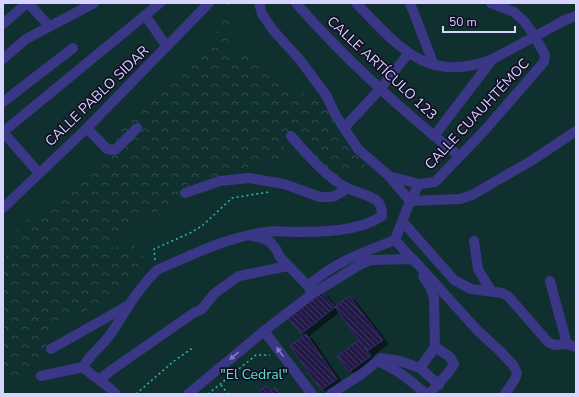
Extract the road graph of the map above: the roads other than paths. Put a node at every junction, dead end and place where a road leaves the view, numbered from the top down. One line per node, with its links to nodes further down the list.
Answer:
1 (28, 3): 12 (street); 13 (street)
2 (94, 3): 13 (street)
3 (160, 3): 10 (street)
4 (209, 3): 15 (street, CALLE PABLO SIDAR)
5 (259, 3): 25 (street)
6 (296, 3): 21 (street, CALLE ARTÍCULO 123)
7 (356, 3): 17 (street)
8 (410, 3): 20 (street)
9 (491, 3): 14 (street, CALLE CUAUHTÉMOC)
10 (145, 15): 15 (street); 27 (street)
11 (576, 16): 14 (street)
12 (3, 24)
13 (49, 26): 18 (street)
14 (534, 35): 19 (street); 30 (street, CALLE CUAUHTÉMOC)
15 (167, 47): 23 (street, CALLE PABLO SIDAR)
16 (73, 48): 22 (street)
17 (408, 54): 20 (street); 21 (street)
18 (3, 59)
19 (493, 59): 20 (street); 29 (street, CALLE ARTÍCULO 123)
20 (434, 65)
21 (380, 89): 25 (street); 29 (street, CALLE ARTÍCULO 123)
22 (3, 102)
23 (87, 128): 24 (street); 31 (street, CALLE PABLO SIDAR)
24 (137, 128)
25 (344, 128): 32 (street)
26 (576, 131): 36 (street)
27 (3, 132): 31 (street)
28 (291, 136): 34 (street)
29 (434, 136): 30 (street, CALLE ARTÍCULO 123)
30 (459, 156): 33 (street, CALLE CUAUHTÉMOC)
31 (39, 173): 37 (street, CALLE PABLO SIDAR)
32 (389, 176): 33 (street); 36 (street)
33 (419, 184): 36 (street, CALLE CUAUHTÉMOC)
34 (348, 188): 35 (street); 39 (street)
35 (185, 193)
36 (410, 201): 38 (street, CALLE CUAUHTÉMOC)
37 (3, 208)
38 (403, 222): 40 (street, CALLE CUAUHTÉMOC); 46 (street)
39 (248, 235): 43 (street); 47 (street)
40 (394, 240): 42 (street); 45 (street)
41 (474, 241): 46 (street)
42 (413, 259): 45 (street); 49 (street); 63 (street)
43 (288, 266): 45 (street); 56 (street)
44 (550, 281): 50 (street)
45 (310, 290): 48 (street)
46 (490, 291): 50 (street)
47 (129, 305): 51 (street); 53 (street)
48 (264, 331): 59 (street, one-way to 59); 60 (street, one-way to 48)
49 (435, 346): 54 (street); 57 (street)
50 (571, 346)
51 (51, 349)
52 (377, 361): 54 (street); 61 (street); 62 (street)
53 (83, 367): 55 (street); 56 (street)
54 (420, 368): 57 (street)
55 (40, 376)
56 (100, 379): 58 (street)
57 (439, 385): 62 (street)
58 (116, 394)
59 (188, 394)
60 (312, 394)
61 (331, 394)
62 (428, 394)
63 (505, 394)

